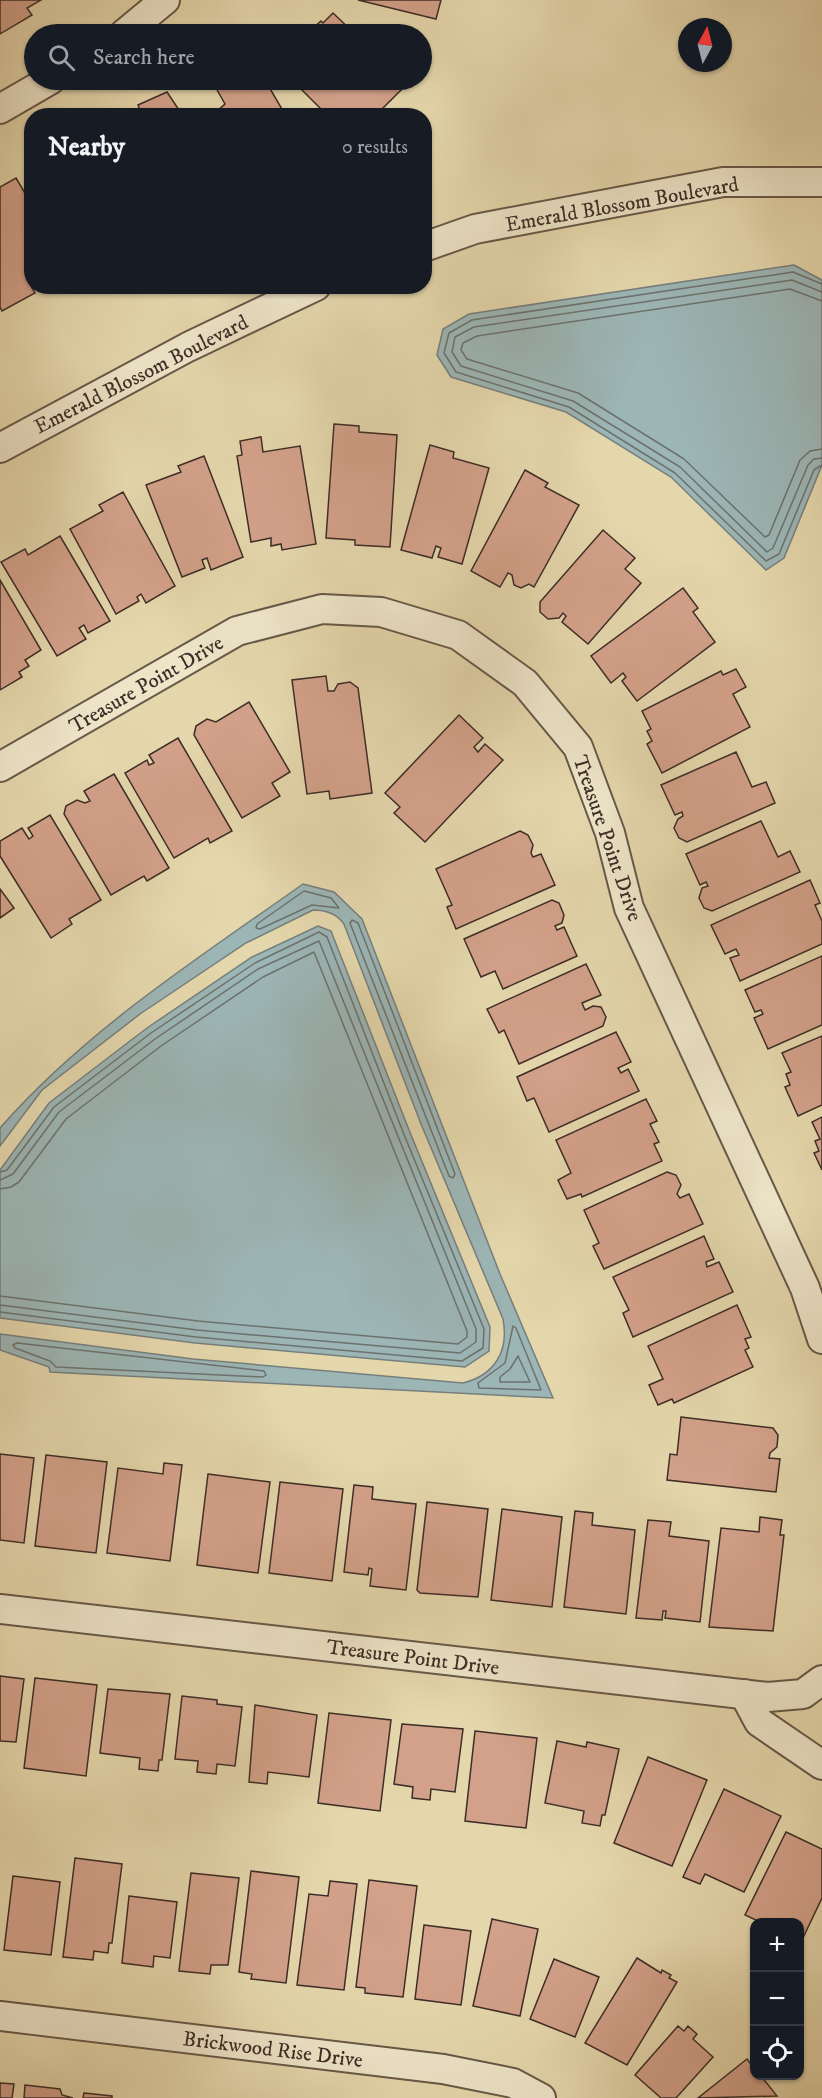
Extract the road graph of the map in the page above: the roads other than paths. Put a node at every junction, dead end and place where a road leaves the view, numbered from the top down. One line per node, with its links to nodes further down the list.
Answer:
1 (165, 0): 2 (street)
2 (136, 24)
3 (33, 90): 4 (street)
4 (0, 110)
5 (822, 182): 6 (street, Emerald Blossom Boulevard)
6 (432, 244)
7 (299, 294): 8 (street, Emerald Blossom Boulevard)
8 (3, 440)
9 (0, 767): 10 (street, Treasure Point Drive)
10 (822, 1339)
11 (0, 1609): 13 (street, Treasure Point Drive)
12 (822, 1680): 13 (street, Treasure Point Drive)
13 (744, 1694): 14 (street)
14 (822, 1766)
15 (0, 2016): 16 (street, Brickwood Rise Drive)
16 (541, 2098)

